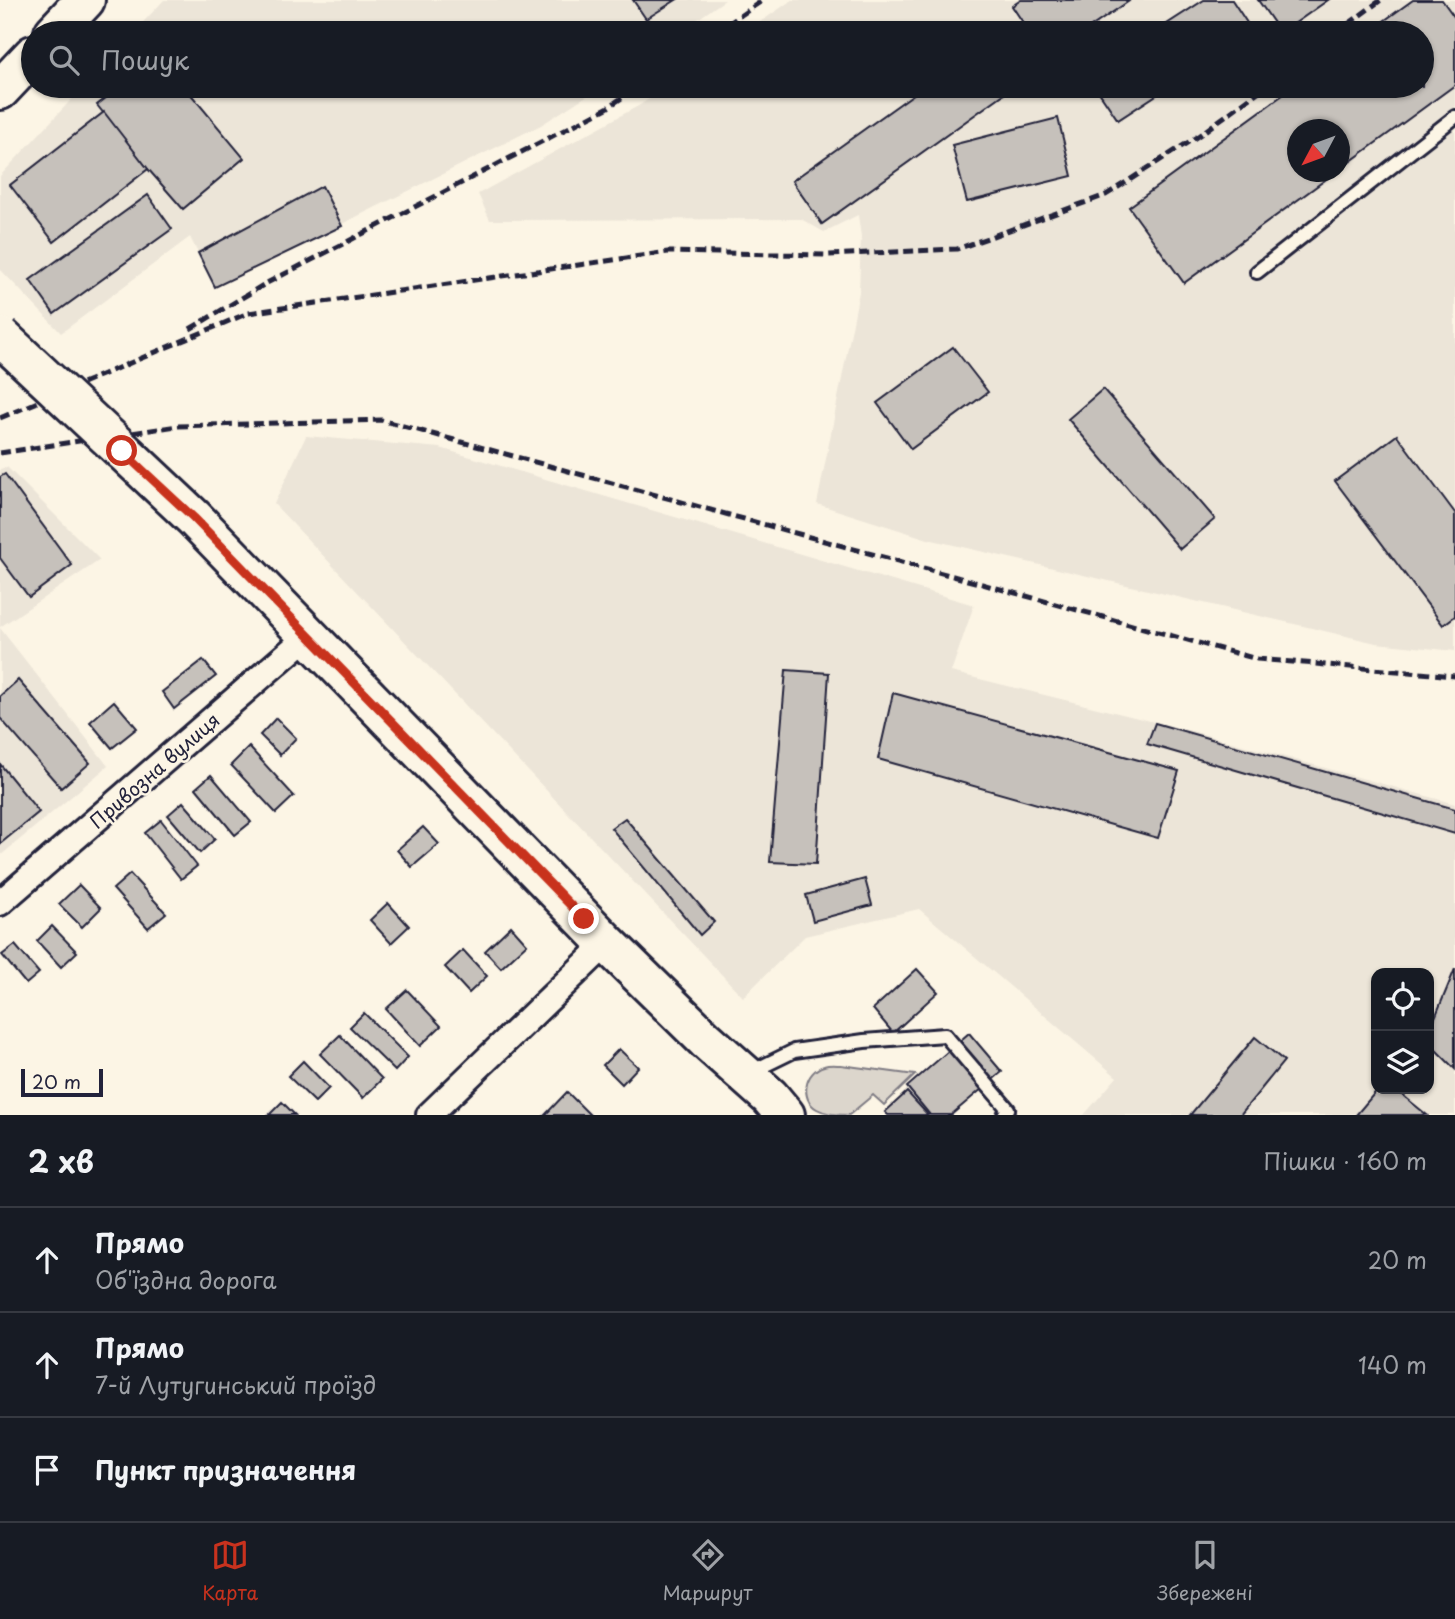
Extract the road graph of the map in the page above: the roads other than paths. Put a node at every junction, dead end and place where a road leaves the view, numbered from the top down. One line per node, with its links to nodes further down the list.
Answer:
1 (85, 0): 2 (main road)
2 (65, 21)
3 (21, 68): 4 (main road)
4 (0, 90)
5 (1455, 117): 6 (lane)
6 (1257, 272)
7 (0, 336): 8 (main road, bridge)
8 (308, 636): 9 (street, Привозна вулиця); 10 (main road)
9 (0, 903)
10 (607, 943): 11 (main road); 13 (street)
11 (706, 1040): 12 (main road); 14 (main road)
12 (744, 1075): 15 (main road); 16 (lane)
13 (429, 1115)
14 (747, 1115)
15 (785, 1115)
16 (1004, 1115)

